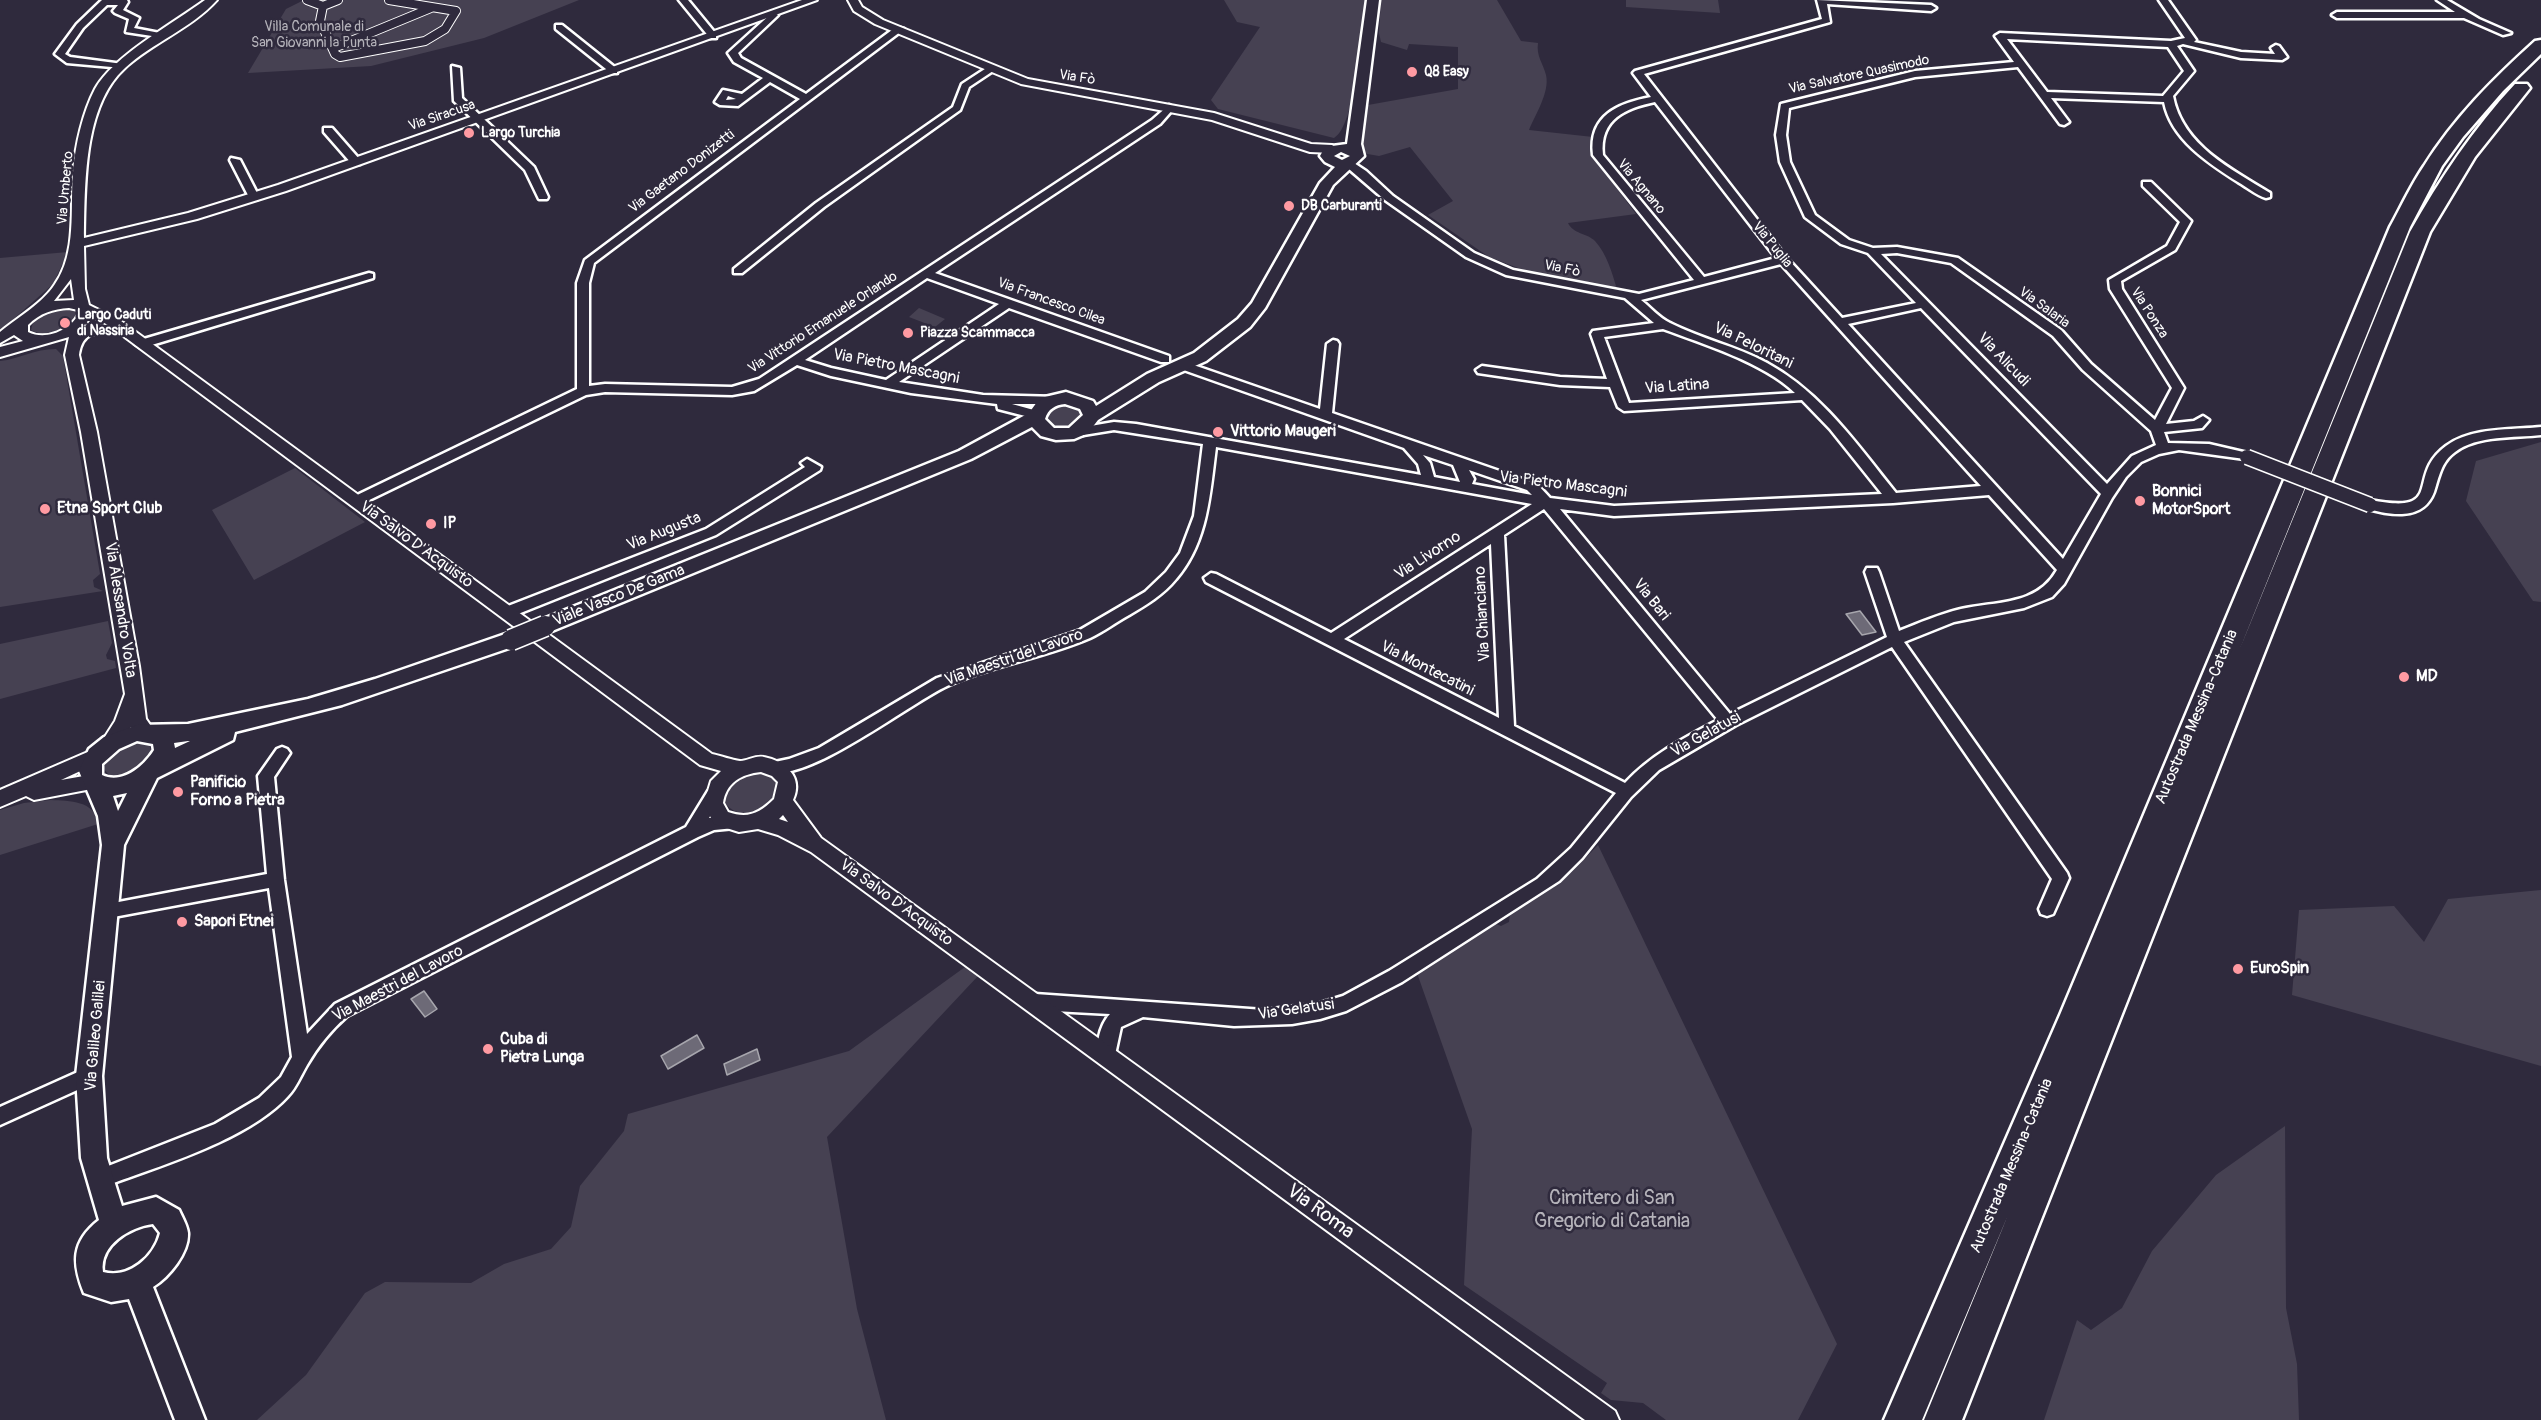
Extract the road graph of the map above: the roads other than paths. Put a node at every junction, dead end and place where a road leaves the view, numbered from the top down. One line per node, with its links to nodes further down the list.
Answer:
1 (212, 0): 22 (street, Via Umberto)
2 (307, 0): 12 (street)
3 (339, 0): 12 (street)
4 (389, 0): 13 (street)
5 (683, 0): 23 (street)
6 (812, 0): 15 (street, Via Siracusa)
7 (854, 0): 18 (street, Via Fò)
8 (1373, 0): 45 (main road)
9 (2163, 0): 26 (street)
10 (2441, 0): 17 (street)
11 (1822, 1): 14 (street); 41 (street, Via Puglia)
12 (323, 6): 29 (street)
13 (429, 7): 29 (street); 29 (street)
14 (1931, 8)
15 (773, 15): 23 (street, Via Siracusa); 37 (street)
16 (2337, 15): 17 (street)
17 (2464, 15): 21 (street)
18 (879, 22): 20 (street, Via Fò); 25 (street)
19 (559, 27): 36 (street)
20 (899, 29): 24 (street, Via Fò); 25 (street, Via Gaetano Donizetti)
21 (2506, 33)
22 (165, 35): 32 (street, Via Umberto); 32 (street)
23 (713, 36): 36 (street, Via Siracusa)
24 (918, 38): 25 (street); 35 (street, Via Fò)
25 (881, 43): 40 (street, Via Gaetano Donizetti)
26 (2187, 43): 27 (street); 30 (street)
27 (2171, 44): 31 (street); 42 (street)
28 (2541, 45): 54 (highway, Autostrada Messina-Catania)
29 (333, 46)
30 (2276, 48)
31 (2021, 64): 38 (street); 59 (street, Via Salvatore Quasimodo)
32 (120, 66): 58 (street, Via Umberto)
33 (2541, 67): 158 (highway, Autostrada Messina-Catania)
34 (455, 68): 44 (street)
35 (991, 69): 43 (street, Via Fò); 61 (street)
36 (614, 71): 44 (street, Via Siracusa)
37 (770, 78): 39 (street); 40 (street)
38 (2044, 95): 42 (street); 46 (street)
39 (743, 98)
40 (806, 98): 86 (street, Via Gaetano Donizetti)
41 (1656, 99): 60 (street, Via Puglia); 64 (street, Via Agnano)
42 (2168, 99): 55 (street)
43 (1169, 108): 48 (street, Via Fò); 62 (street, Via Vittorio Emanuele Orlando)
44 (481, 119): 50 (street, Via Siracusa); 57 (street)
45 (1356, 121): 48 (main road); 51 (main road)
46 (2064, 122)
47 (328, 130): 50 (street)
48 (1330, 153): 51 (main road); 52 (main road)
49 (235, 160): 56 (street)
50 (356, 162): 56 (street, Via Siracusa)
51 (1355, 162): 52 (main road); 65 (street, Via Fò)
52 (1327, 183): 81 (main road)
53 (2147, 184): 96 (street, Via Ponza)
54 (2420, 191): 156 (highway, Autostrada Messina-Catania); 157 (highway)
55 (2266, 195)
56 (254, 197): 58 (street, Via Siracusa)
57 (543, 197)
58 (77, 244): 68 (street, Via Umberto); 70 (street)
59 (1872, 251): 67 (street, Via Alicudi); 96 (street, Via Salaria)
60 (1783, 260): 64 (street, Via Fò); 69 (street, Via Puglia)
61 (738, 271)
62 (926, 274): 66 (street, Via Francesco Cilea); 80 (street, Via Vittorio Emanuele Orlando)
63 (369, 276): 75 (street)
64 (1700, 280): 65 (street, Via Fò)
65 (1630, 297): 71 (street, Via Peloritani)
66 (1008, 303): 79 (street, Via Francesco Cilea); 85 (street)
67 (1926, 304): 69 (street); 109 (street, Via Alicudi)
68 (31, 316): 70 (street); 73 (street); 74 (street)
69 (1839, 322): 108 (street, Via Puglia)
70 (81, 324): 72 (street); 72 (street, Via Salvo D'Acquisto); 74 (street); 78 (street)
71 (1664, 325): 84 (street, Via Latina); 87 (street, Via Peloritani)
72 (123, 331): 75 (street, Via Salvo D'Acquisto)
73 (0, 339)
74 (44, 339): 77 (street); 78 (street)
75 (141, 344): 111 (street, Via Salvo D'Acquisto)
76 (1333, 344): 92 (street)
77 (0, 352)
78 (72, 355): 120 (street, Via Alessandro Volta)
79 (1165, 359)
80 (798, 361): 85 (street, Via Pietro Mascagni); 86 (street, Via Vittorio Emanuele Orlando)
81 (1182, 365): 83 (main road); 92 (street)
82 (1482, 370): 84 (street)
83 (1153, 378): 88 (main road); 93 (main road)
84 (1614, 382): 87 (street, Via Latina)
85 (888, 384): 89 (street, Via Pietro Mascagni)
86 (583, 391): 111 (street, Via Vittorio Emanuele Orlando)
87 (1806, 396): 110 (street, Via Peloritani)
88 (1063, 399): 89 (street); 91 (main road); 93 (main road)
89 (988, 400): 90 (street)
90 (1011, 410): 91 (street); 97 (street)
91 (1036, 416): 97 (main road); 99 (main road)
92 (1325, 416): 101 (street)
93 (1091, 418): 95 (street); 99 (main road)
94 (2203, 420): 96 (street)
95 (1136, 428): 99 (street); 100 (street, Via Pietro Mascagni)
96 (2157, 429): 102 (street)
97 (1008, 431): 103 (main road)
98 (2541, 431): 102 (street, Via Gelatusi, bridge)
99 (1062, 434): 103 (main road)
100 (1210, 443): 106 (street, Via Pietro Mascagni); 126 (street, Via Maestri del Lavoro)
101 (1405, 445): 104 (street, Via Bari); 106 (street)
102 (2163, 447): 109 (street, Via Gelatusi)
103 (965, 454): 121 (main road, Viale Vasco De Gama, bridge)
104 (1458, 462): 107 (street); 112 (street, Via Bari)
105 (807, 463): 117 (street, Via Augusta)
106 (1430, 482): 107 (street, Via Pietro Mascagni)
107 (1465, 488): 112 (street, Via Pietro Mascagni)
108 (1992, 490): 110 (street, Via Pietro Mascagni); 114 (street, Via Puglia)
109 (2108, 493): 114 (street, Via Gelatusi)
110 (1893, 498): 112 (street, Via Pietro Mascagni)
111 (356, 501): 117 (street, Via Salvo D'Acquisto)
112 (1545, 502): 113 (street, Via Livorno); 122 (street, Via Bari)
113 (1497, 532): 118 (street, Via Livorno); 123 (street, Via Chianciano)
114 (2064, 569): 119 (street, Via Gelatusi)
115 (1872, 572): 119 (street)
116 (1211, 578): 118 (street, Via Montecatini)
117 (508, 612): 128 (street, Via Salvo D'Acquisto)
118 (1332, 640): 123 (street, Via Montecatini)
119 (1895, 640): 122 (street, Via Gelatusi); 143 (street)
120 (132, 688): 124 (street, Via Alessandro Volta); 125 (street)
121 (265, 718): 124 (main road); 131 (main road)
122 (1728, 722): 134 (street, Via Gelatusi)
123 (1507, 730): 134 (street, Via Montecatini)
124 (151, 733): 125 (main road); 131 (main road)
125 (103, 749): 132 (main road); 136 (street)
126 (824, 752): 130 (street); 135 (street)
127 (282, 753): 142 (street)
128 (707, 760): 129 (street); 133 (street)
129 (740, 768): 130 (street); 133 (street)
130 (775, 768): 135 (street)
131 (149, 772): 132 (main road); 140 (main road)
132 (96, 783): 136 (street); 140 (main road)
133 (715, 791): 138 (street); 139 (street)
134 (1627, 791): 146 (street, Via Gelatusi)
135 (786, 794): 137 (street); 141 (street)
136 (0, 799)
137 (760, 822): 138 (street); 141 (street)
138 (729, 823): 139 (street, Via Maestri del Lavoro)
139 (692, 832): 147 (street, Via Maestri del Lavoro)
140 (113, 846): 144 (main road, Via Galileo Galilei)
141 (818, 846): 145 (street, Via Salvo D'Acquisto)
142 (276, 880): 144 (street); 147 (street)
143 (2047, 909)
144 (108, 911): 149 (main road, Via Galileo Galilei)
145 (1035, 1002): 146 (street); 148 (street, Via Roma)
146 (1152, 1010): 148 (street)
147 (301, 1058): 151 (street, Via Maestri del Lavoro)
148 (1107, 1058): 155 (street, Via Roma)
149 (89, 1076): 150 (street); 151 (main road, Via Galileo Galilei)
150 (0, 1116)
151 (100, 1179): 152 (main road, Via Galileo Galilei)
152 (114, 1224): 153 (main road); 153 (main road)
153 (137, 1282): 154 (main road)
154 (190, 1420)
155 (1606, 1420)
156 (1902, 1420)
157 (1920, 1420)
158 (1943, 1420)

